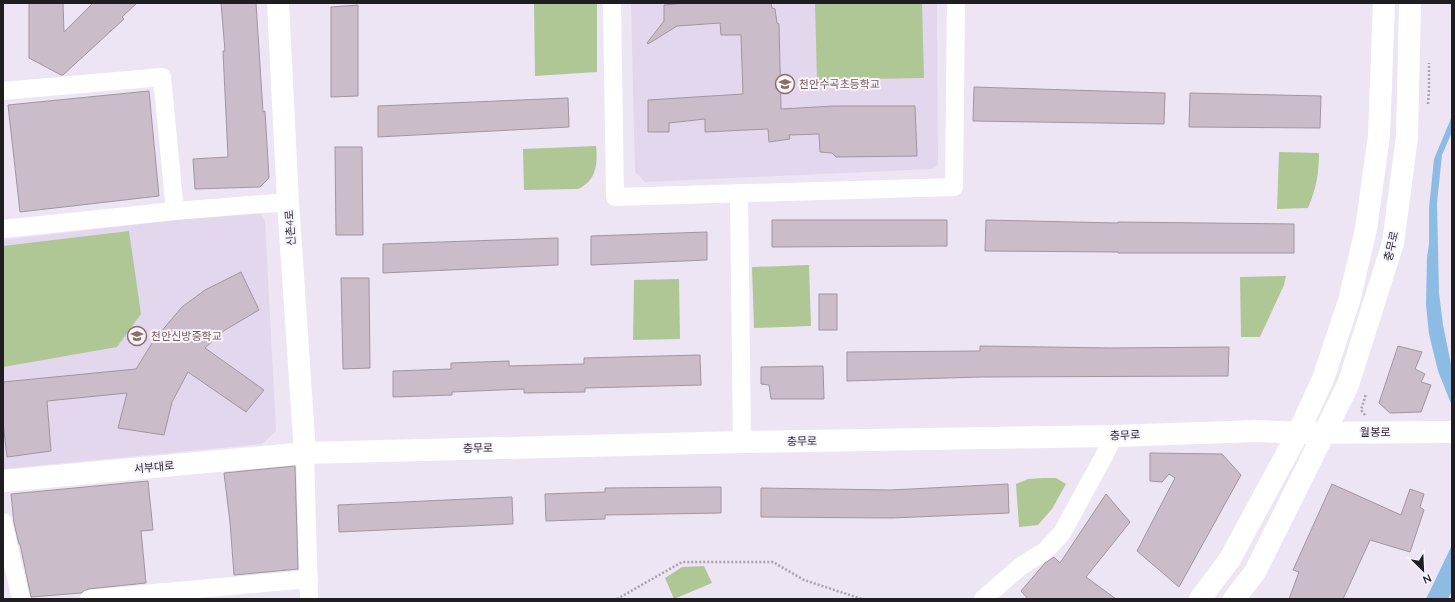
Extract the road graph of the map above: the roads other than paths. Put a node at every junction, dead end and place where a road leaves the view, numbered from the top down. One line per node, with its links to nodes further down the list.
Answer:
1 (278, 3): 8 (street, 신촌4로)
2 (612, 3): 7 (street)
3 (956, 3): 7 (street)
4 (1384, 3): 13 (street)
5 (1410, 3): 11 (street, 충무로)
6 (3, 91): 9 (street)
7 (739, 193): 15 (street)
8 (288, 202): 9 (street); 16 (street, 신촌4로)
9 (175, 211): 10 (street)
10 (3, 229)
11 (1324, 432): 12 (street, 월봉로); 13 (street, 월봉로); 25 (street, 충무로)
12 (1452, 432)
13 (1298, 433): 14 (street, 충무로); 24 (street)
14 (1114, 436): 15 (street, 충무로); 23 (street)
15 (742, 442): 16 (street, 충무로)
16 (305, 452): 17 (street, 서부대로); 19 (street)
17 (3, 481)
18 (3, 522): 20 (street)
19 (309, 579): 21 (street); 22 (street)
20 (21, 599)
21 (89, 599)
22 (309, 599)
23 (983, 599)
24 (1200, 599)
25 (1234, 599)

